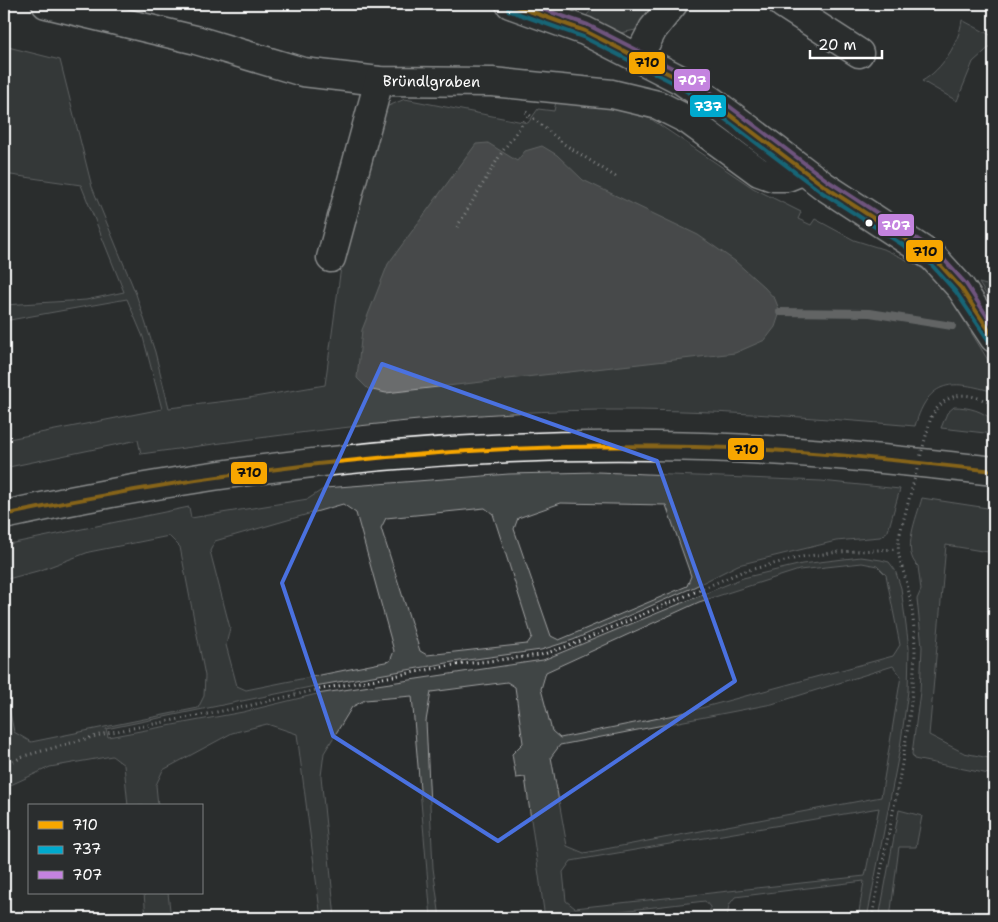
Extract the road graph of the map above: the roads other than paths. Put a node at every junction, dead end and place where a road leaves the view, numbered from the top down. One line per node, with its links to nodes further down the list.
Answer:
1 (46, 4): 7 (street, Bründlgraben)
2 (510, 4): 6 (street)
3 (673, 4): 6 (street)
4 (783, 4): 5 (street)
5 (859, 53)
6 (638, 58): 8 (street)
7 (379, 81): 8 (street, Bründlgraben); 9 (street)
8 (802, 171): 10 (street)
9 (331, 258)
10 (994, 338)
11 (994, 471): 12 (street)
12 (4, 515)

